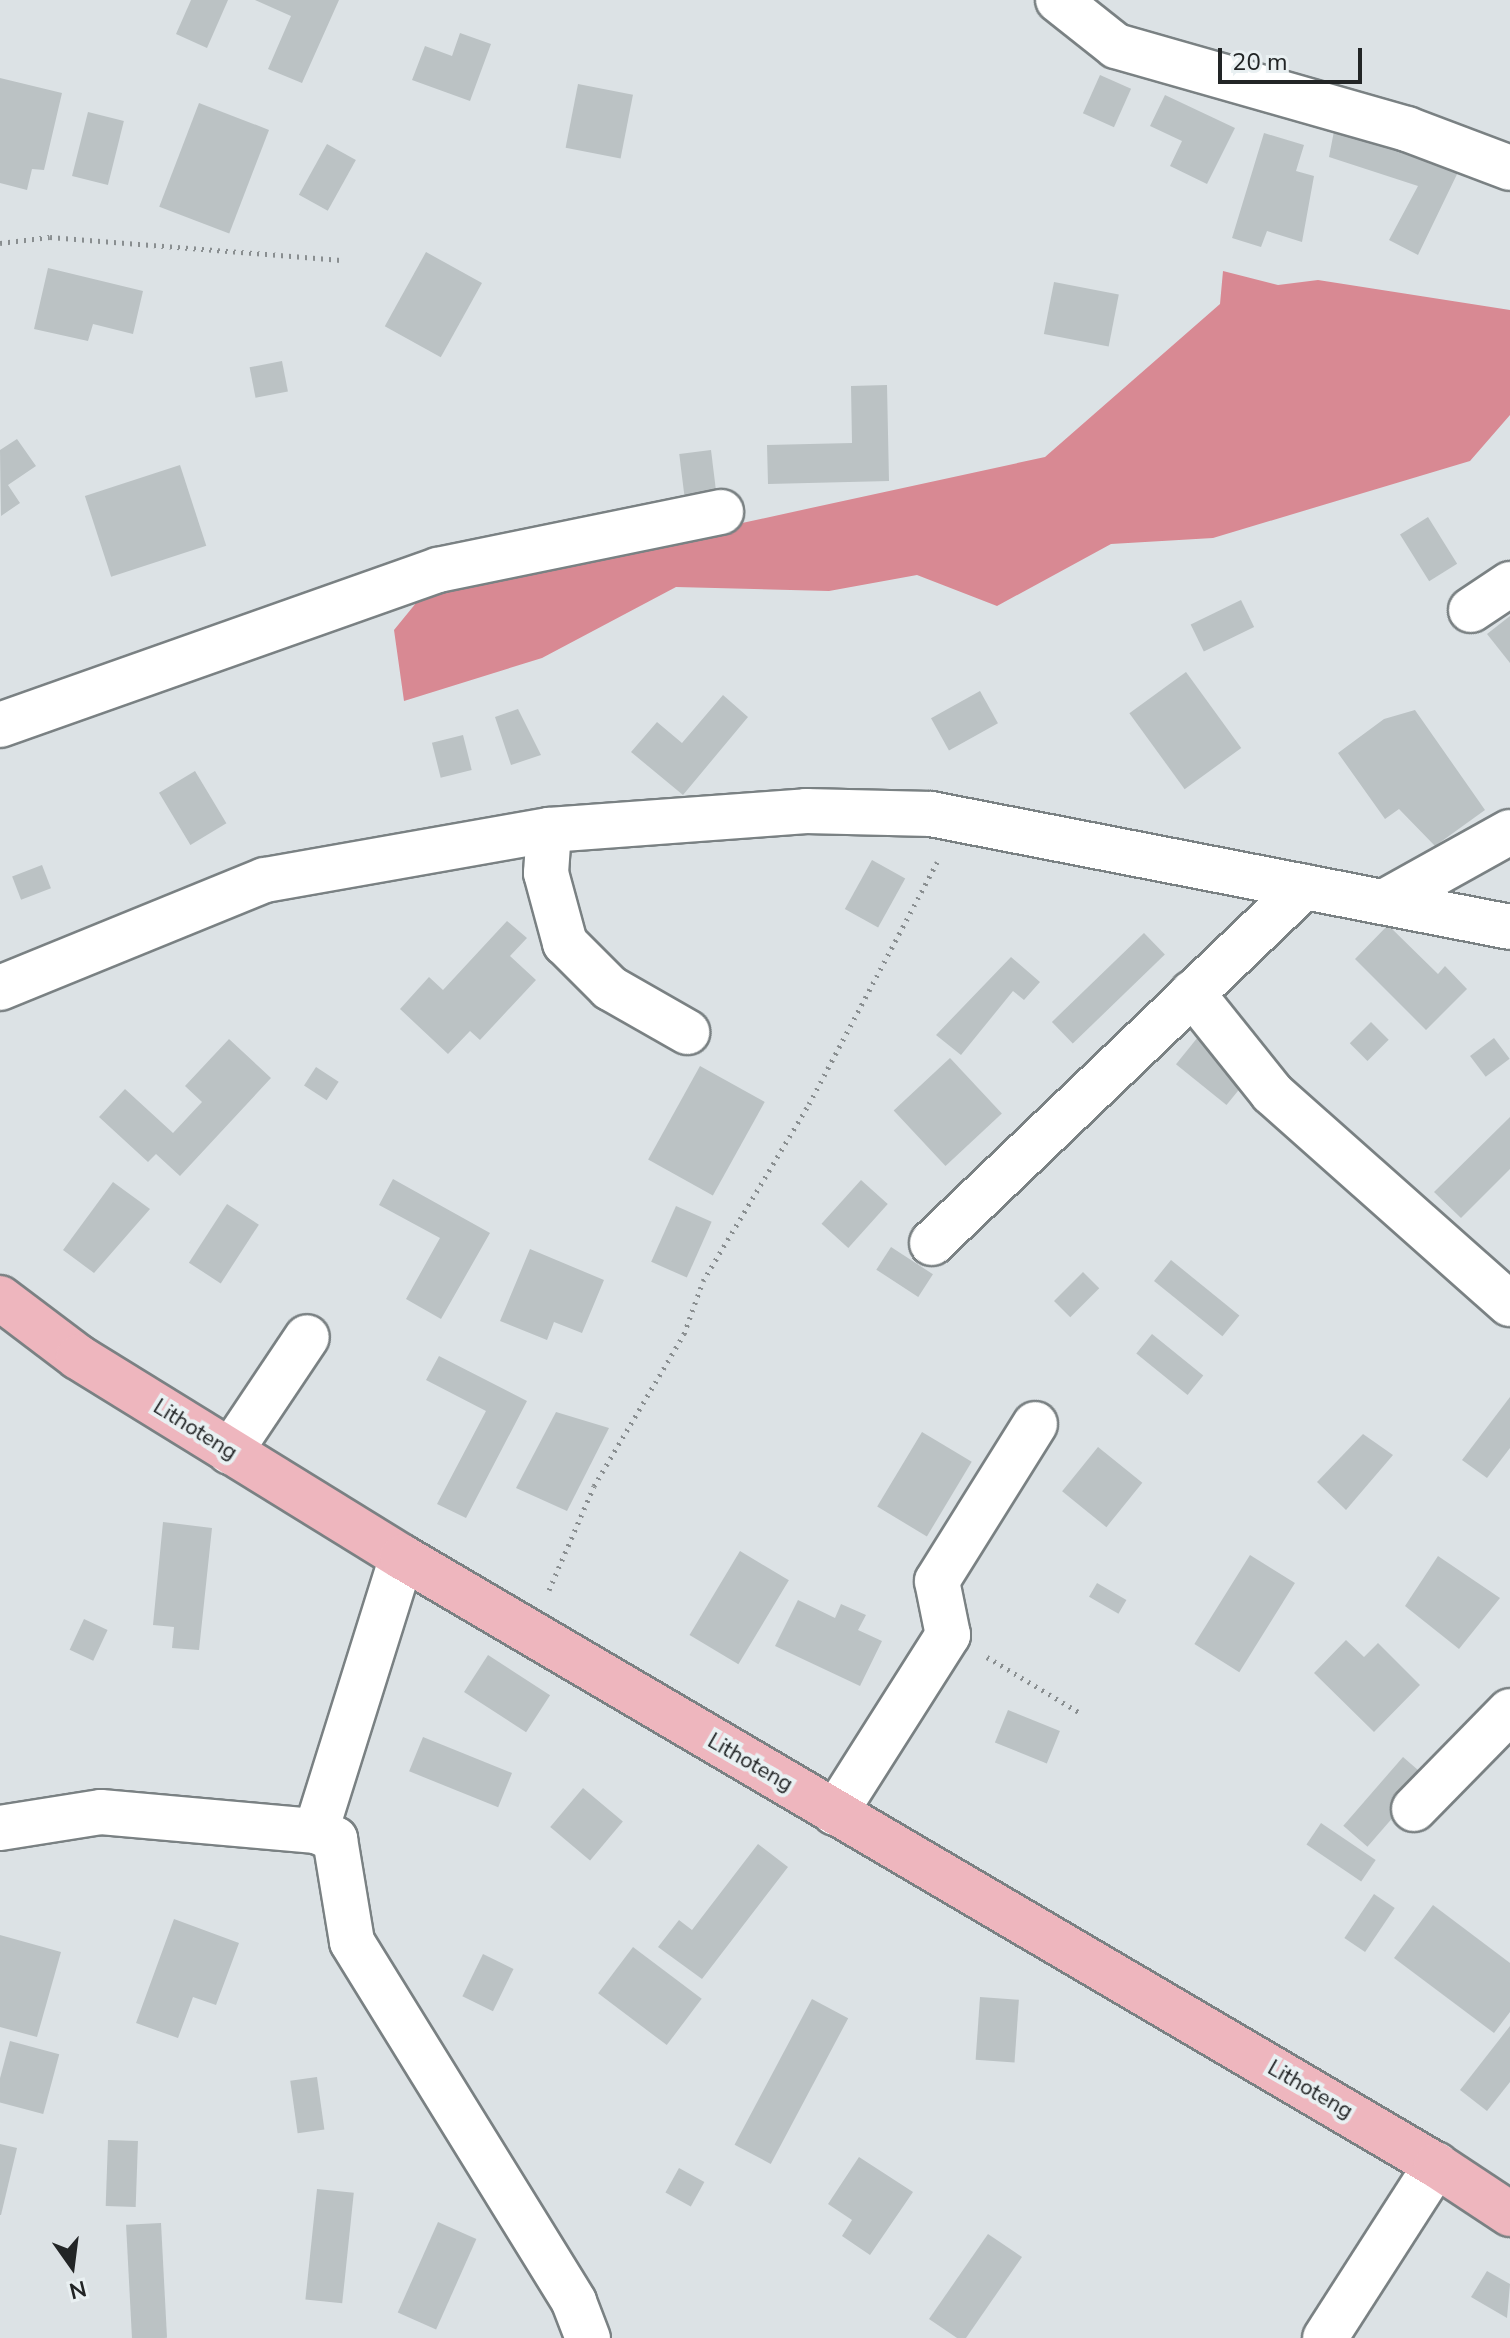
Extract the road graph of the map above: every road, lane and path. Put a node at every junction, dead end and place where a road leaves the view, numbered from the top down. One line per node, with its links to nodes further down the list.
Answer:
1 (1058, 0): 2 (street)
2 (1510, 168)
3 (0, 243): 4 (path)
4 (344, 260)
5 (721, 512): 8 (street)
6 (1510, 584): 7 (street)
7 (1471, 610)
8 (0, 725)
9 (964, 821): 10 (street); 12 (street); 25 (path)
10 (549, 830): 15 (street); 17 (street)
11 (1510, 832): 13 (street)
12 (1304, 887): 13 (street); 16 (street)
13 (1384, 902): 14 (street)
14 (1510, 927)
15 (0, 988)
16 (1192, 993): 18 (street); 20 (street)
17 (687, 1032)
18 (932, 1243)
19 (0, 1298): 23 (main road, Lithoteng)
20 (1510, 1304)
21 (307, 1337): 23 (street)
22 (1035, 1424): 26 (street)
23 (230, 1452): 24 (main road, Lithoteng)
24 (402, 1557): 25 (main road, Lithoteng); 32 (street)
25 (530, 1634): 30 (main road, Lithoteng)
26 (948, 1635): 28 (path); 30 (street)
27 (1510, 1711): 29 (street)
28 (1082, 1714)
29 (1414, 1809)
30 (835, 1813): 33 (main road, Lithoteng)
31 (0, 1828): 32 (street)
32 (316, 1831): 35 (street)
33 (1436, 2165): 34 (main road, Lithoteng); 36 (street)
34 (1510, 2214)
35 (588, 2338)
36 (1325, 2338)

